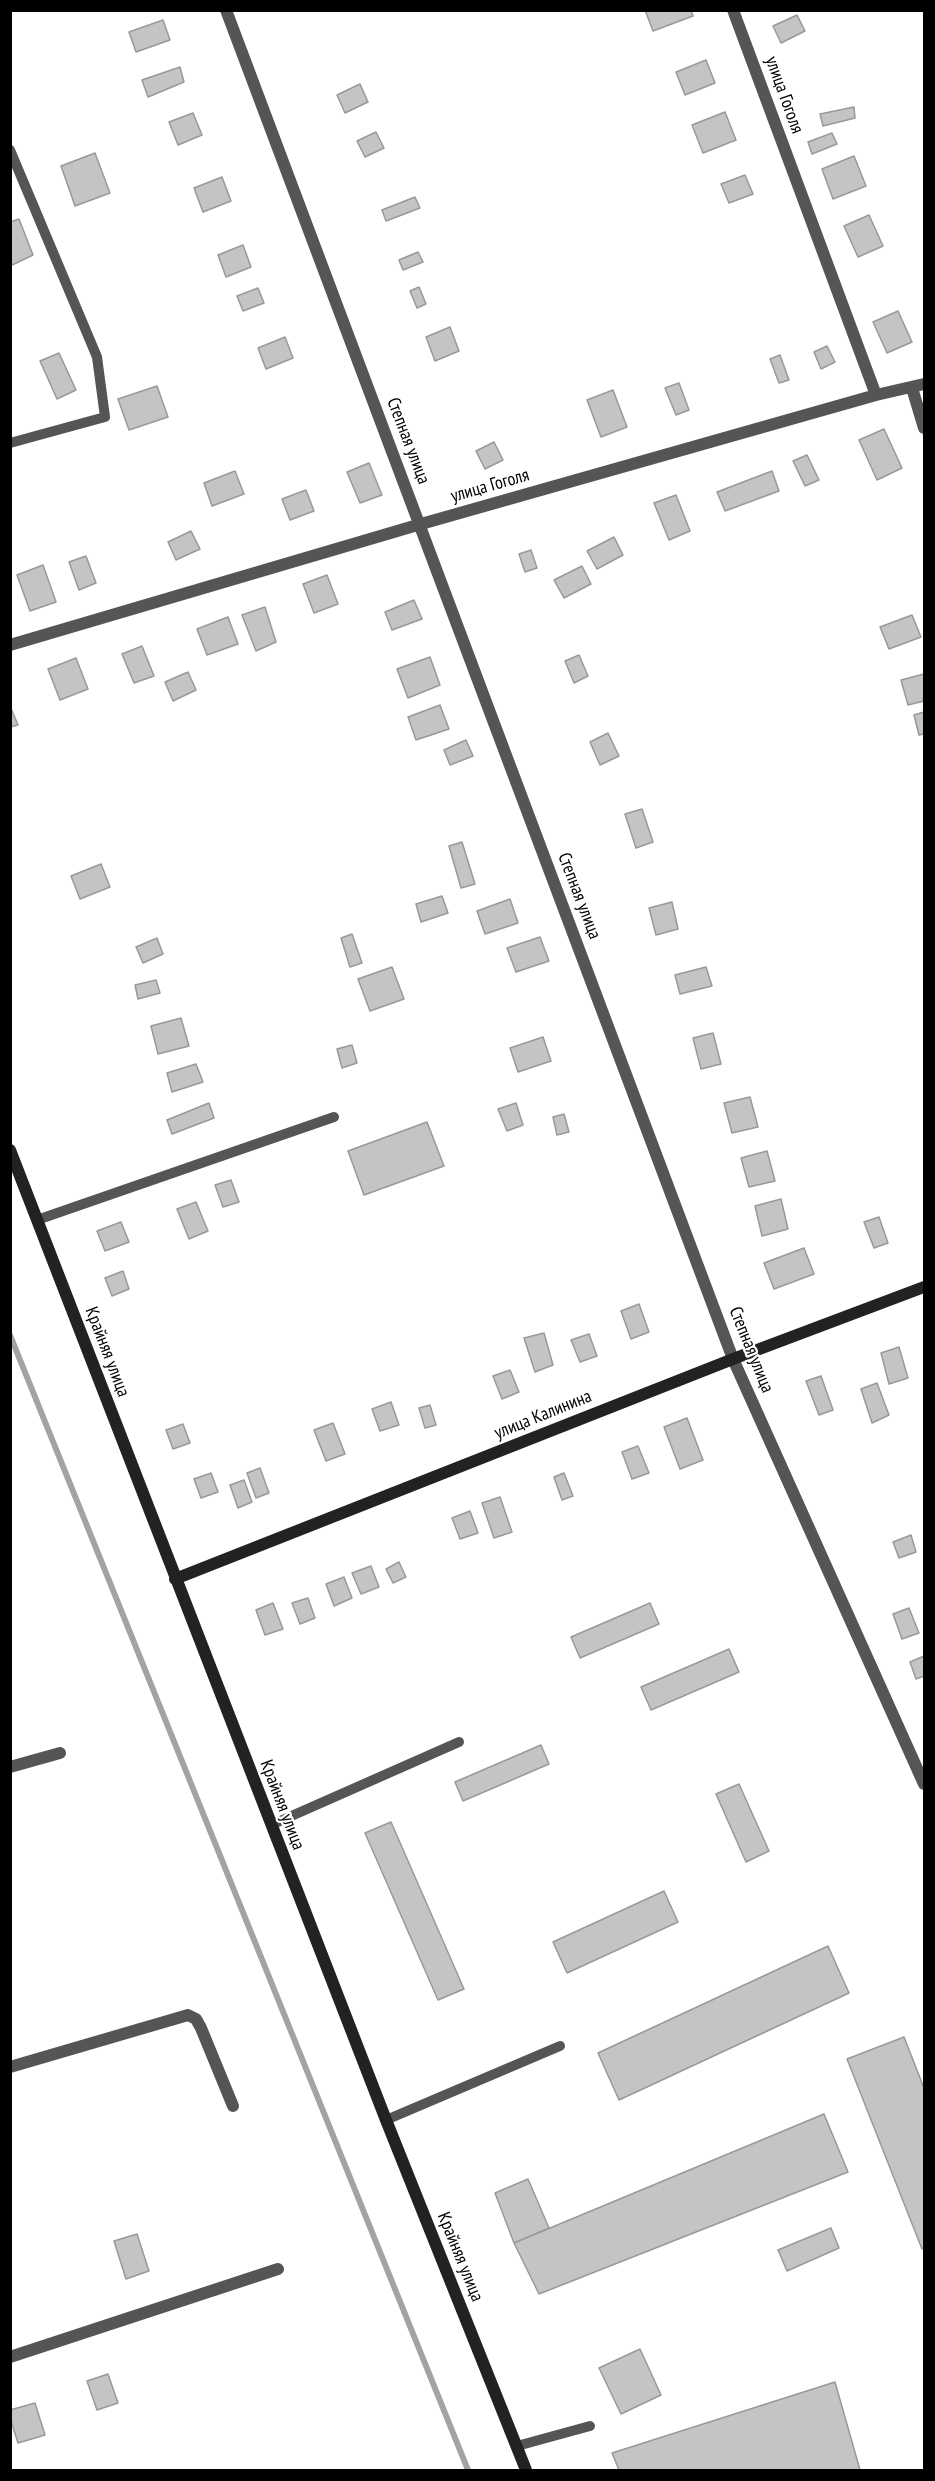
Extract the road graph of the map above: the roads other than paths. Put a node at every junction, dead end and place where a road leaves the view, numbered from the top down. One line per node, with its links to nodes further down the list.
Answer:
1 (226, 10): 9 (street, Степная улица)
2 (733, 10): 6 (street, улица Гоголя)
3 (10, 150): 8 (lane)
4 (924, 384): 5 (street, улица Гоголя)
5 (912, 388): 6 (street, улица Гоголя); 7 (street)
6 (876, 395): 9 (street, улица Гоголя)
7 (924, 428)
8 (10, 443)
9 (421, 524): 10 (street, улица Гоголя); 15 (street, Степная улица)
10 (10, 645)
11 (334, 1117): 13 (lane)
12 (10, 1150): 13 (main road, Крайняя улица)
13 (37, 1220): 16 (main road, Крайняя улица)
14 (924, 1287): 15 (main road, улица Калинина)
15 (733, 1359): 16 (main road, улица Калинина); 20 (street, Степная улица)
16 (175, 1579): 21 (main road, Крайняя улица)
17 (459, 1742): 21 (lane)
18 (60, 1753): 19 (street)
19 (10, 1767)
20 (924, 1784)
21 (271, 1825): 25 (main road, Крайняя улица)
22 (560, 2046): 25 (lane)
23 (10, 2067): 24 (street)
24 (233, 2106)
25 (386, 2120): 29 (main road, Крайняя улица)
26 (278, 2269): 27 (street)
27 (10, 2357)
28 (590, 2426): 29 (lane)
29 (517, 2446): 30 (main road, Крайняя улица)
30 (526, 2470)

